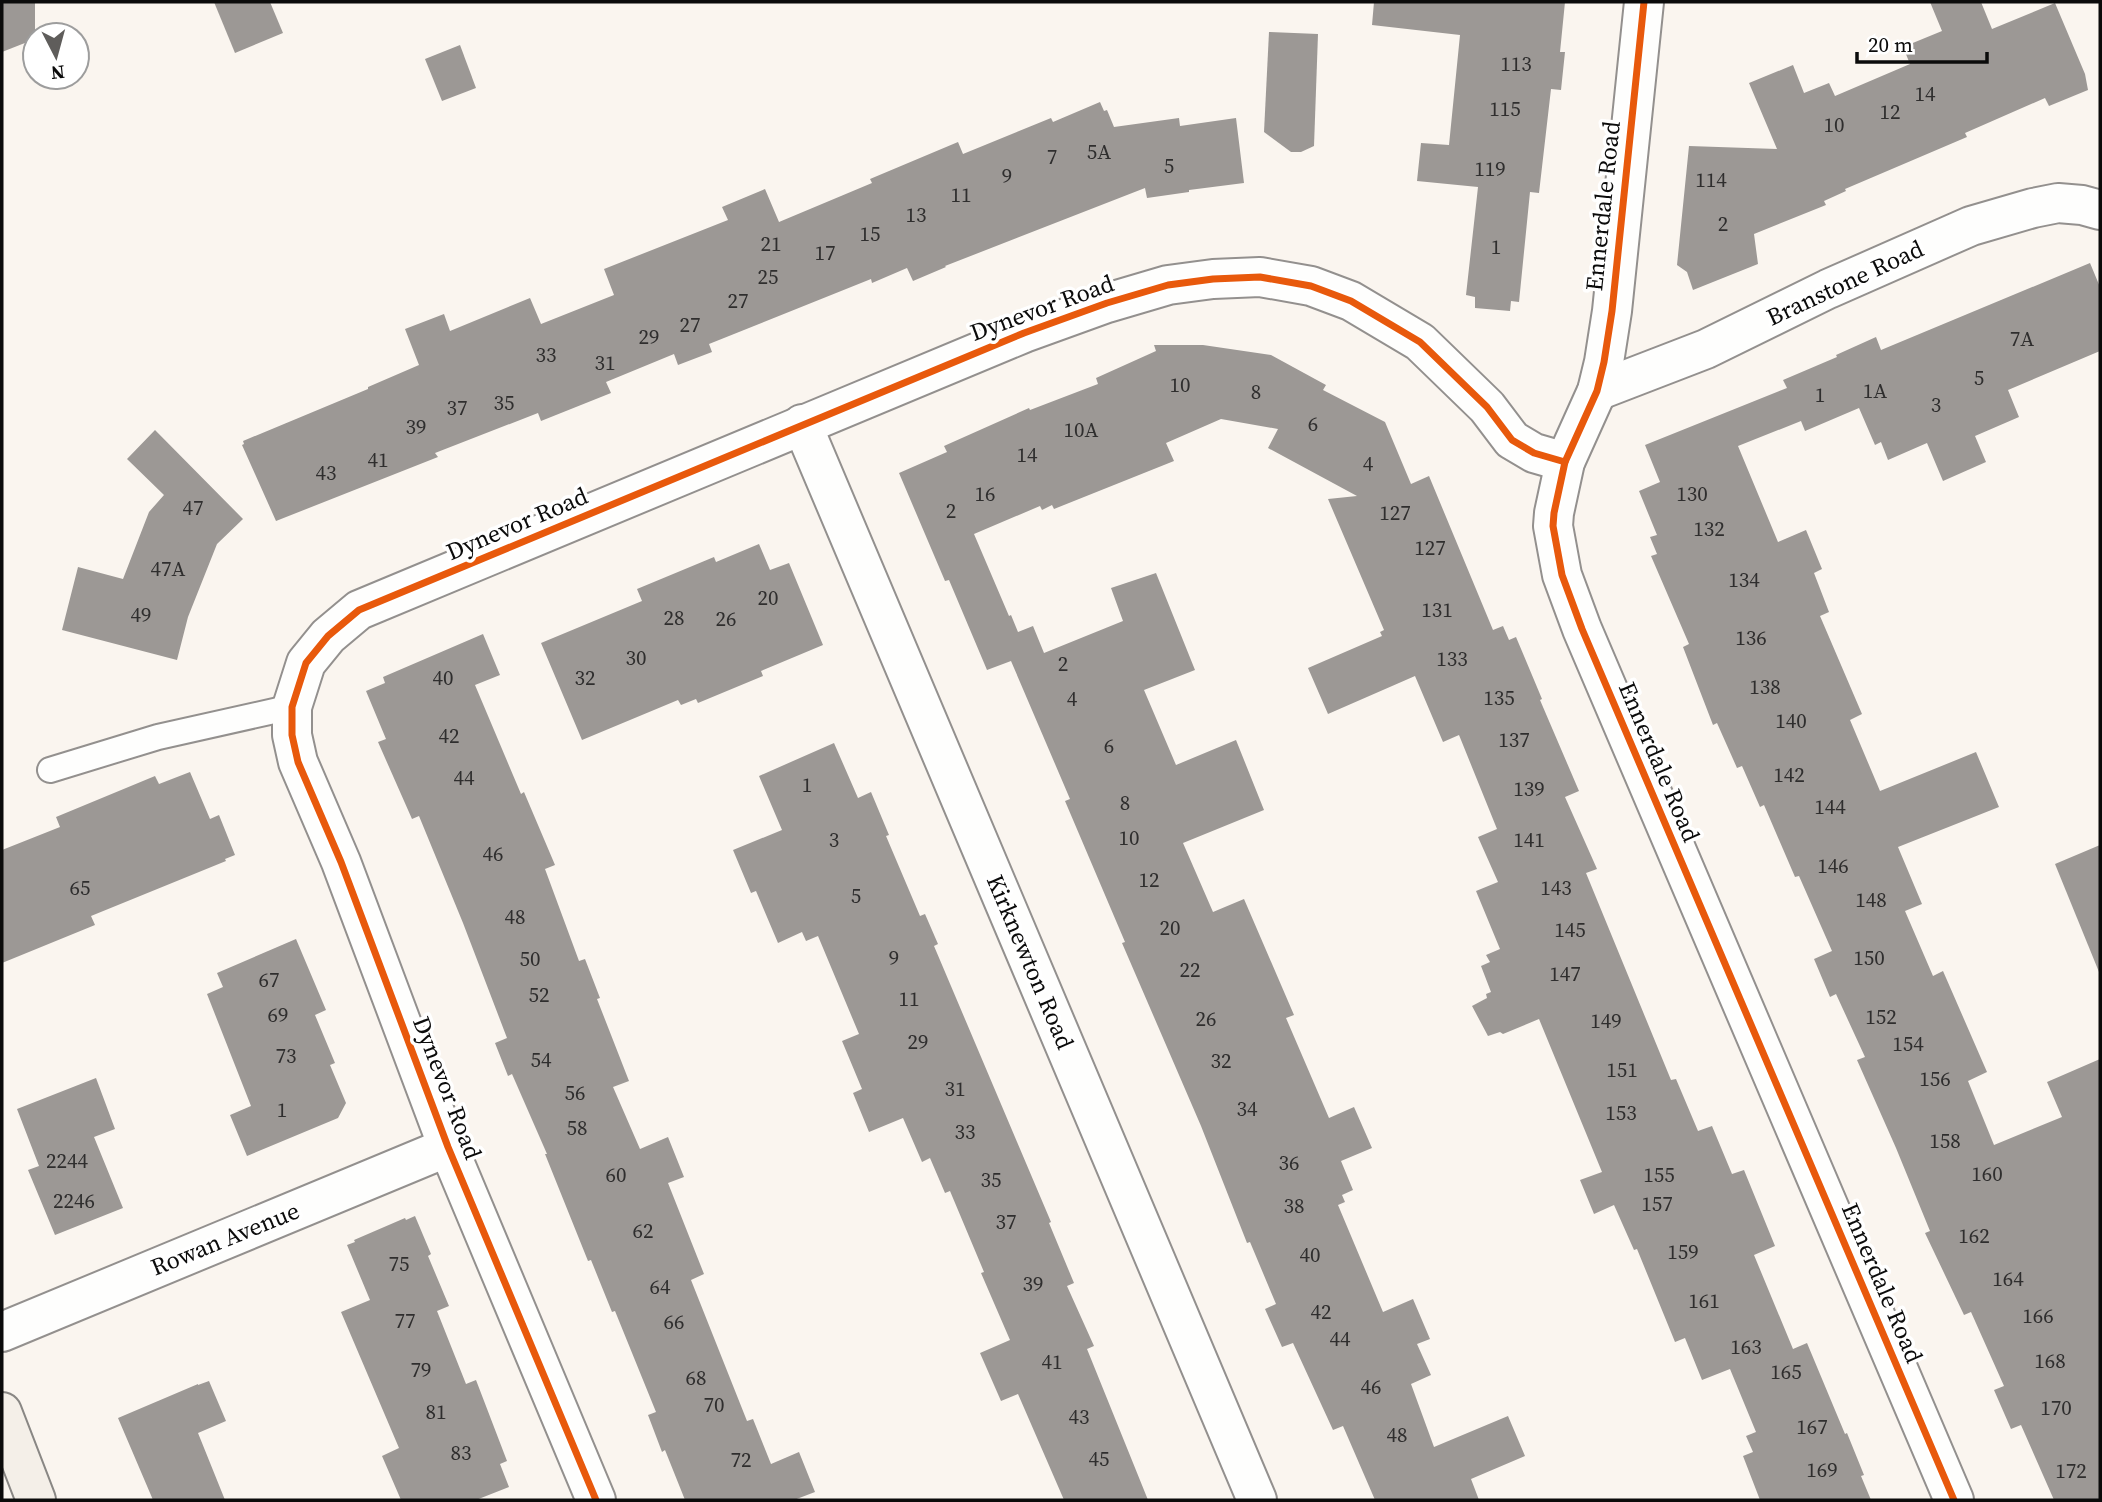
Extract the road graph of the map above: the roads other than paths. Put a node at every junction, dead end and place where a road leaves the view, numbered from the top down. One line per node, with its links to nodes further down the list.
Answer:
1 (1644, 2): 3 (street, Ennerdale Road)
2 (2100, 210): 3 (street, Branstone Road)
3 (1597, 391): 5 (street, Ennerdale Road)
4 (802, 424): 5 (street, Dynevor Road); 6 (street, Dynevor Road); 13 (street, Kirknewton Road)
5 (1564, 462): 14 (street, Ennerdale Road)
6 (292, 707): 7 (lane); 8 (street, Dynevor Road)
7 (50, 770)
8 (448, 1147): 9 (street, Rowan Avenue); 12 (street, Dynevor Road)
9 (2, 1332)
10 (2, 1412): 11 (main road)
11 (36, 1500)
12 (596, 1500)
13 (1257, 1500)
14 (1954, 1500)

